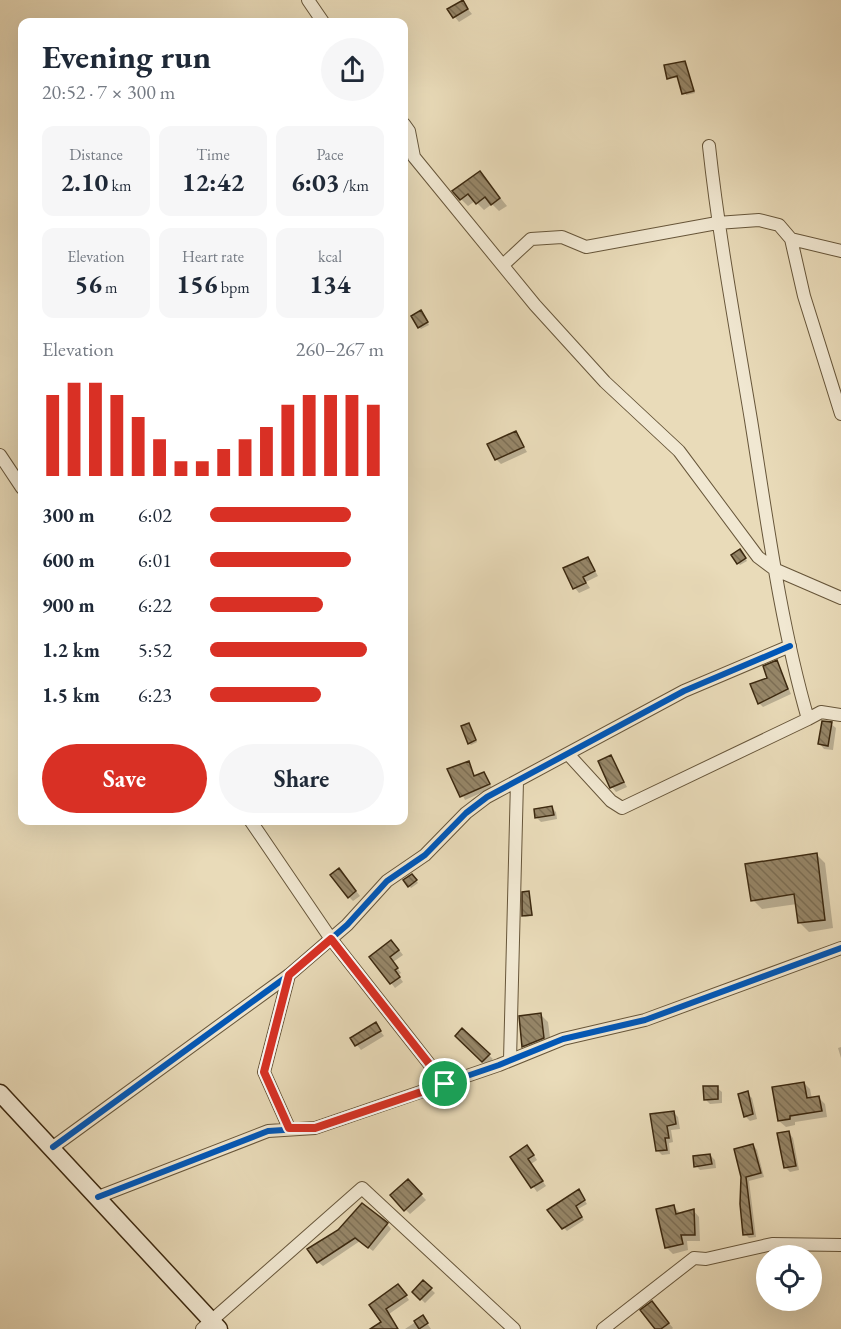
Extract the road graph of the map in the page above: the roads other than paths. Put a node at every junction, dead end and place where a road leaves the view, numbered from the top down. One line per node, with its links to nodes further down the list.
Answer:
1 (308, 0): 2 (street)
2 (320, 18)
3 (408, 129): 8 (street)
4 (709, 146): 5 (street)
5 (717, 223): 6 (street); 8 (street); 12 (street)
6 (791, 239): 7 (street); 9 (street)
7 (841, 251)
8 (503, 265): 12 (street)
9 (841, 414)
10 (0, 455): 11 (street)
11 (18, 482)
12 (774, 569): 13 (street); 14 (street)
13 (841, 598)
14 (790, 646): 16 (street); 17 (street)
15 (841, 715): 16 (street)
16 (808, 718): 17 (street)
17 (568, 754): 18 (street)
18 (517, 781): 20 (street); 23 (street)
19 (253, 825): 20 (street)
20 (331, 939): 22 (street); 24 (street)
21 (841, 948): 23 (street)
22 (289, 975): 26 (street); 27 (street)
23 (510, 1060): 24 (street)
24 (445, 1084): 26 (street)
25 (0, 1093): 27 (street)
26 (289, 1128): 28 (street)
27 (53, 1148): 28 (street)
28 (98, 1197): 30 (street)
29 (841, 1245): 32 (street)
30 (211, 1326): 31 (street)
31 (514, 1329)
32 (603, 1329)

